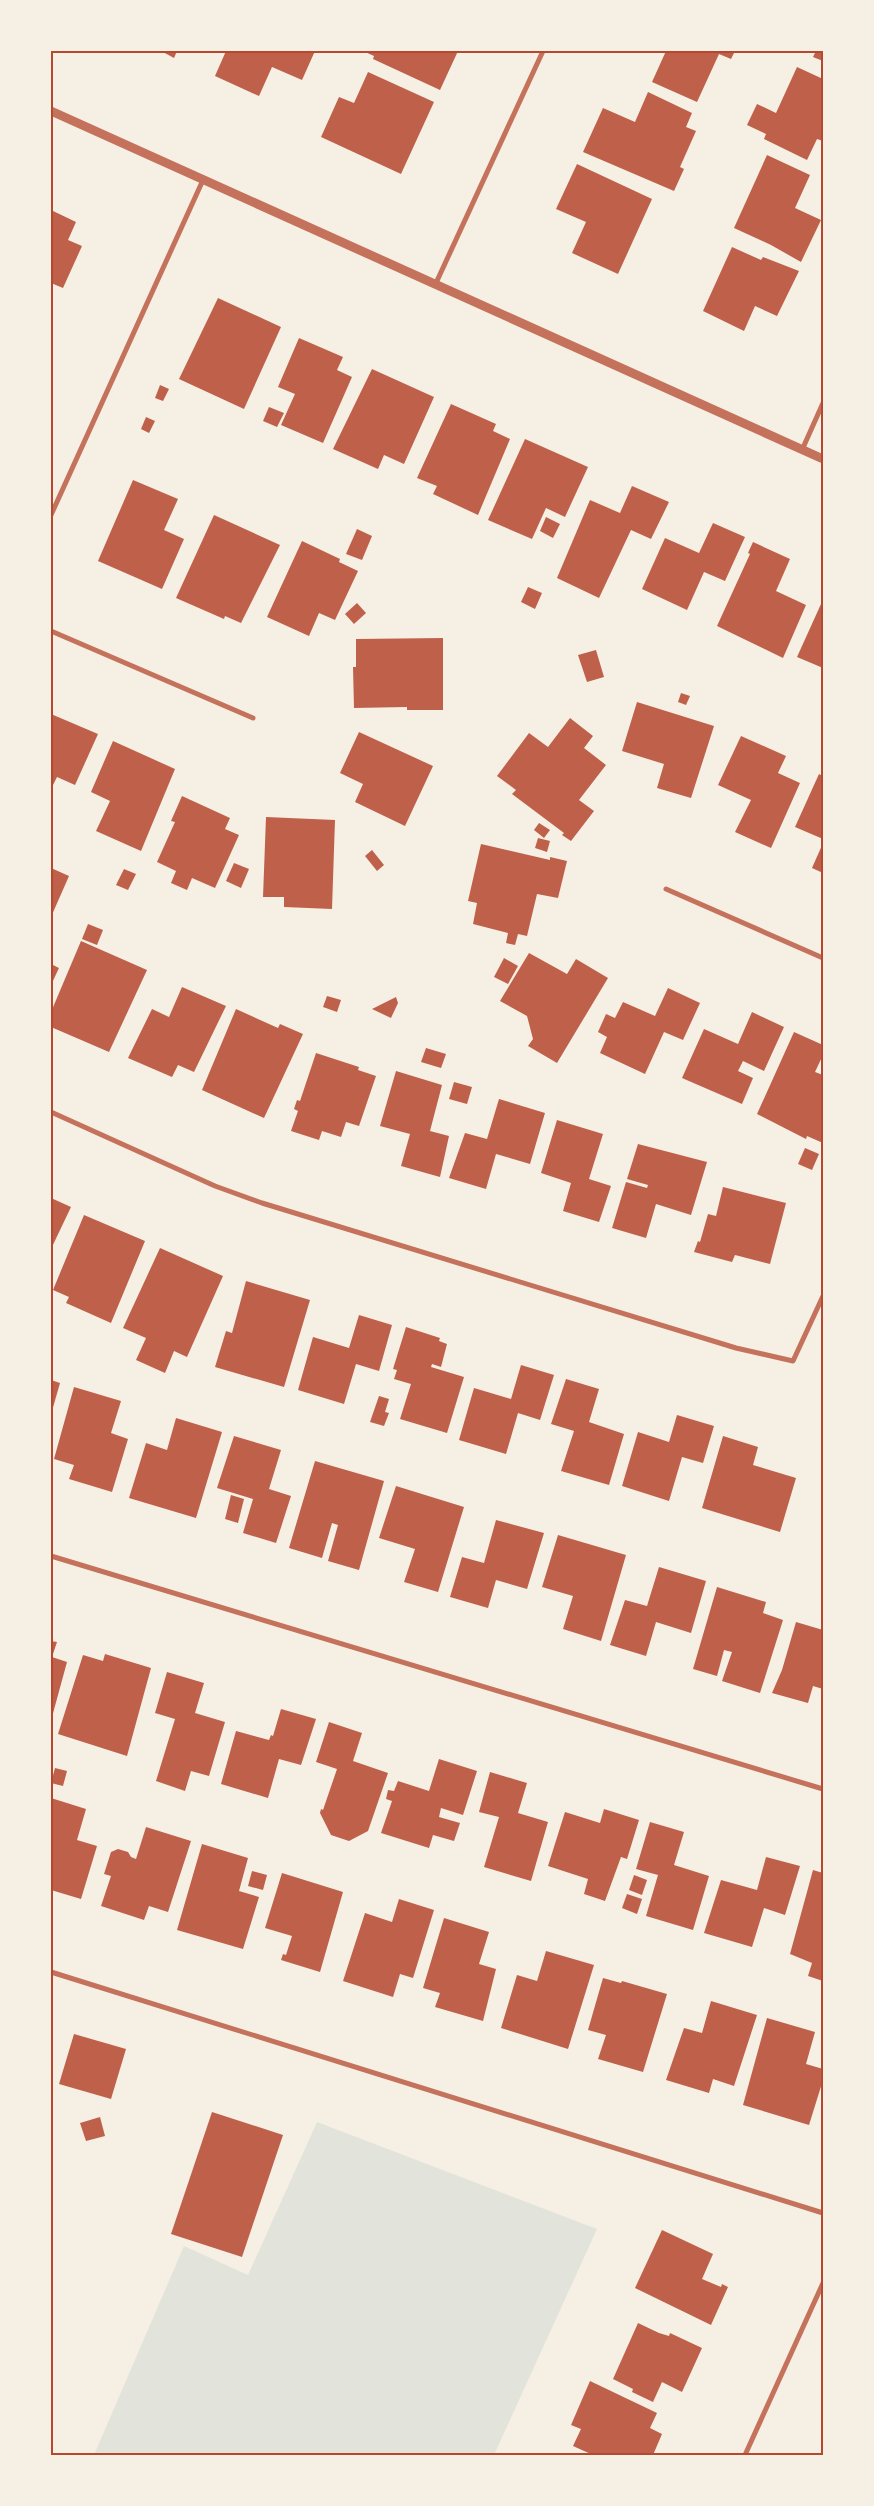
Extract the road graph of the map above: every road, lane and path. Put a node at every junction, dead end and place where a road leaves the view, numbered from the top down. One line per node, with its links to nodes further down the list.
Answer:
1 (543, 51): 4 (street)
2 (51, 110): 3 (street)
3 (202, 180): 4 (street); 8 (street)
4 (436, 283): 6 (street)
5 (823, 403): 6 (street)
6 (802, 450): 7 (street)
7 (823, 459)
8 (51, 515)
9 (51, 631): 10 (street)
10 (252, 718)
11 (666, 889): 12 (street)
12 (823, 958)
13 (51, 1112): 14 (street)
14 (823, 1296)
15 (51, 1556): 16 (street)
16 (823, 1789)
17 (51, 1972): 18 (street)
18 (823, 2213)
19 (823, 2283): 20 (street)
20 (745, 2455)

